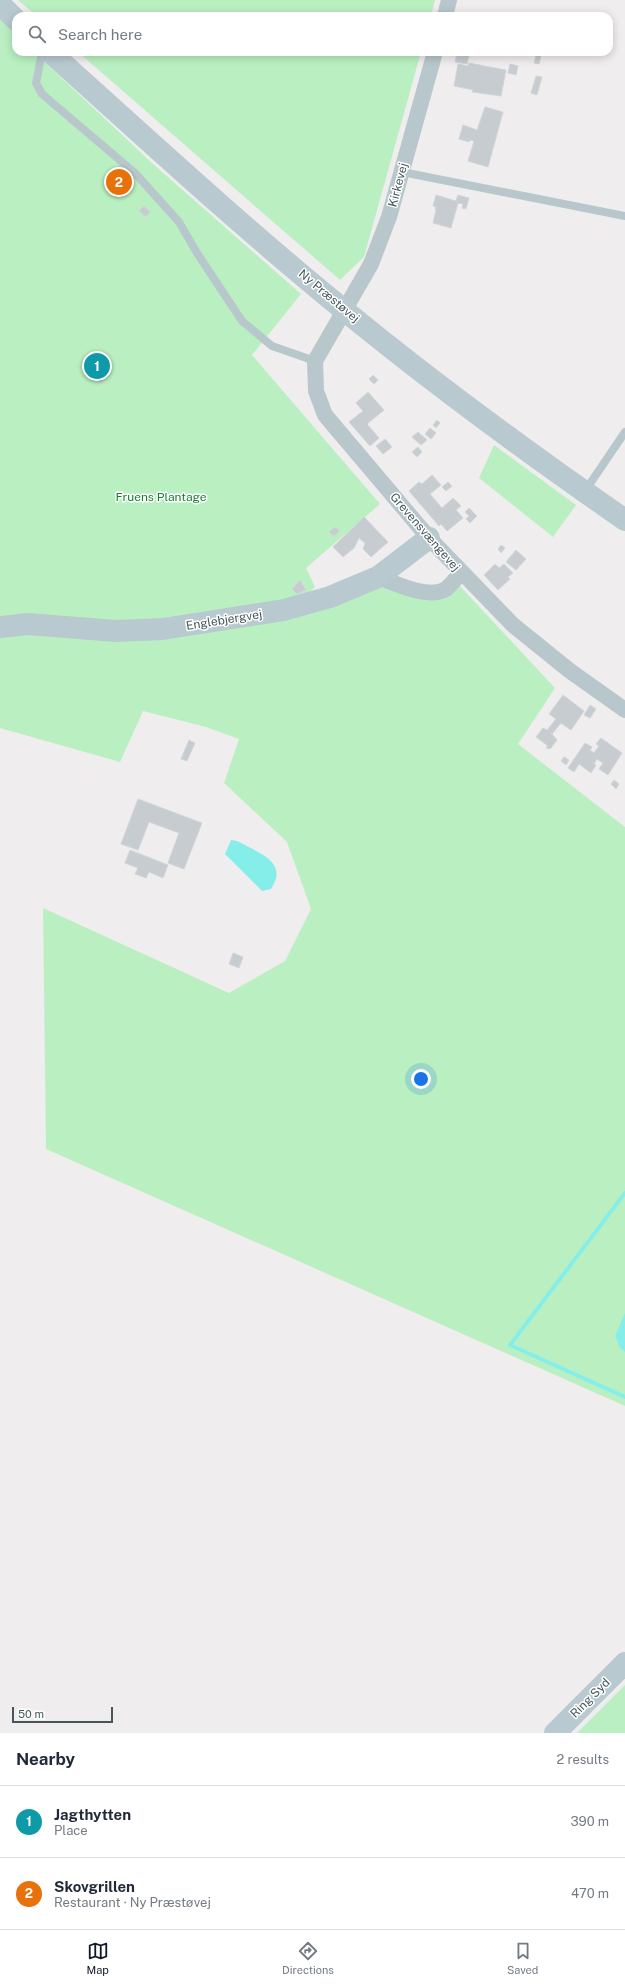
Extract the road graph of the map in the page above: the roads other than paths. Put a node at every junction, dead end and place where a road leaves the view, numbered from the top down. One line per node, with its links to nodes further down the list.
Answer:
1 (449, 0): 3 (street)
2 (0, 4): 4 (street)
3 (446, 12)
4 (12, 16)
5 (41, 56): 11 (lane)
6 (54, 56): 10 (street, Ny Præstøvej)
7 (434, 56): 8 (street, Kirkevej)
8 (402, 172): 9 (lane); 10 (street, Kirkevej)
9 (625, 216)
10 (345, 310): 11 (street); 13 (street, Ny Præstøvej)
11 (314, 361): 15 (street, Grevensvængevej)
12 (625, 432): 13 (lane)
13 (584, 492): 14 (street, Ny Præstøvej)
14 (625, 520)
15 (429, 538): 16 (street, Grevensvængevej); 17 (street, Englebjergvej)
16 (461, 573): 17 (street); 19 (street, Grevensvængevej)
17 (378, 577): 18 (street, Englebjergvej)
18 (0, 627)
19 (625, 710)
20 (625, 1664): 21 (street, Ring Syd)
21 (554, 1733)

